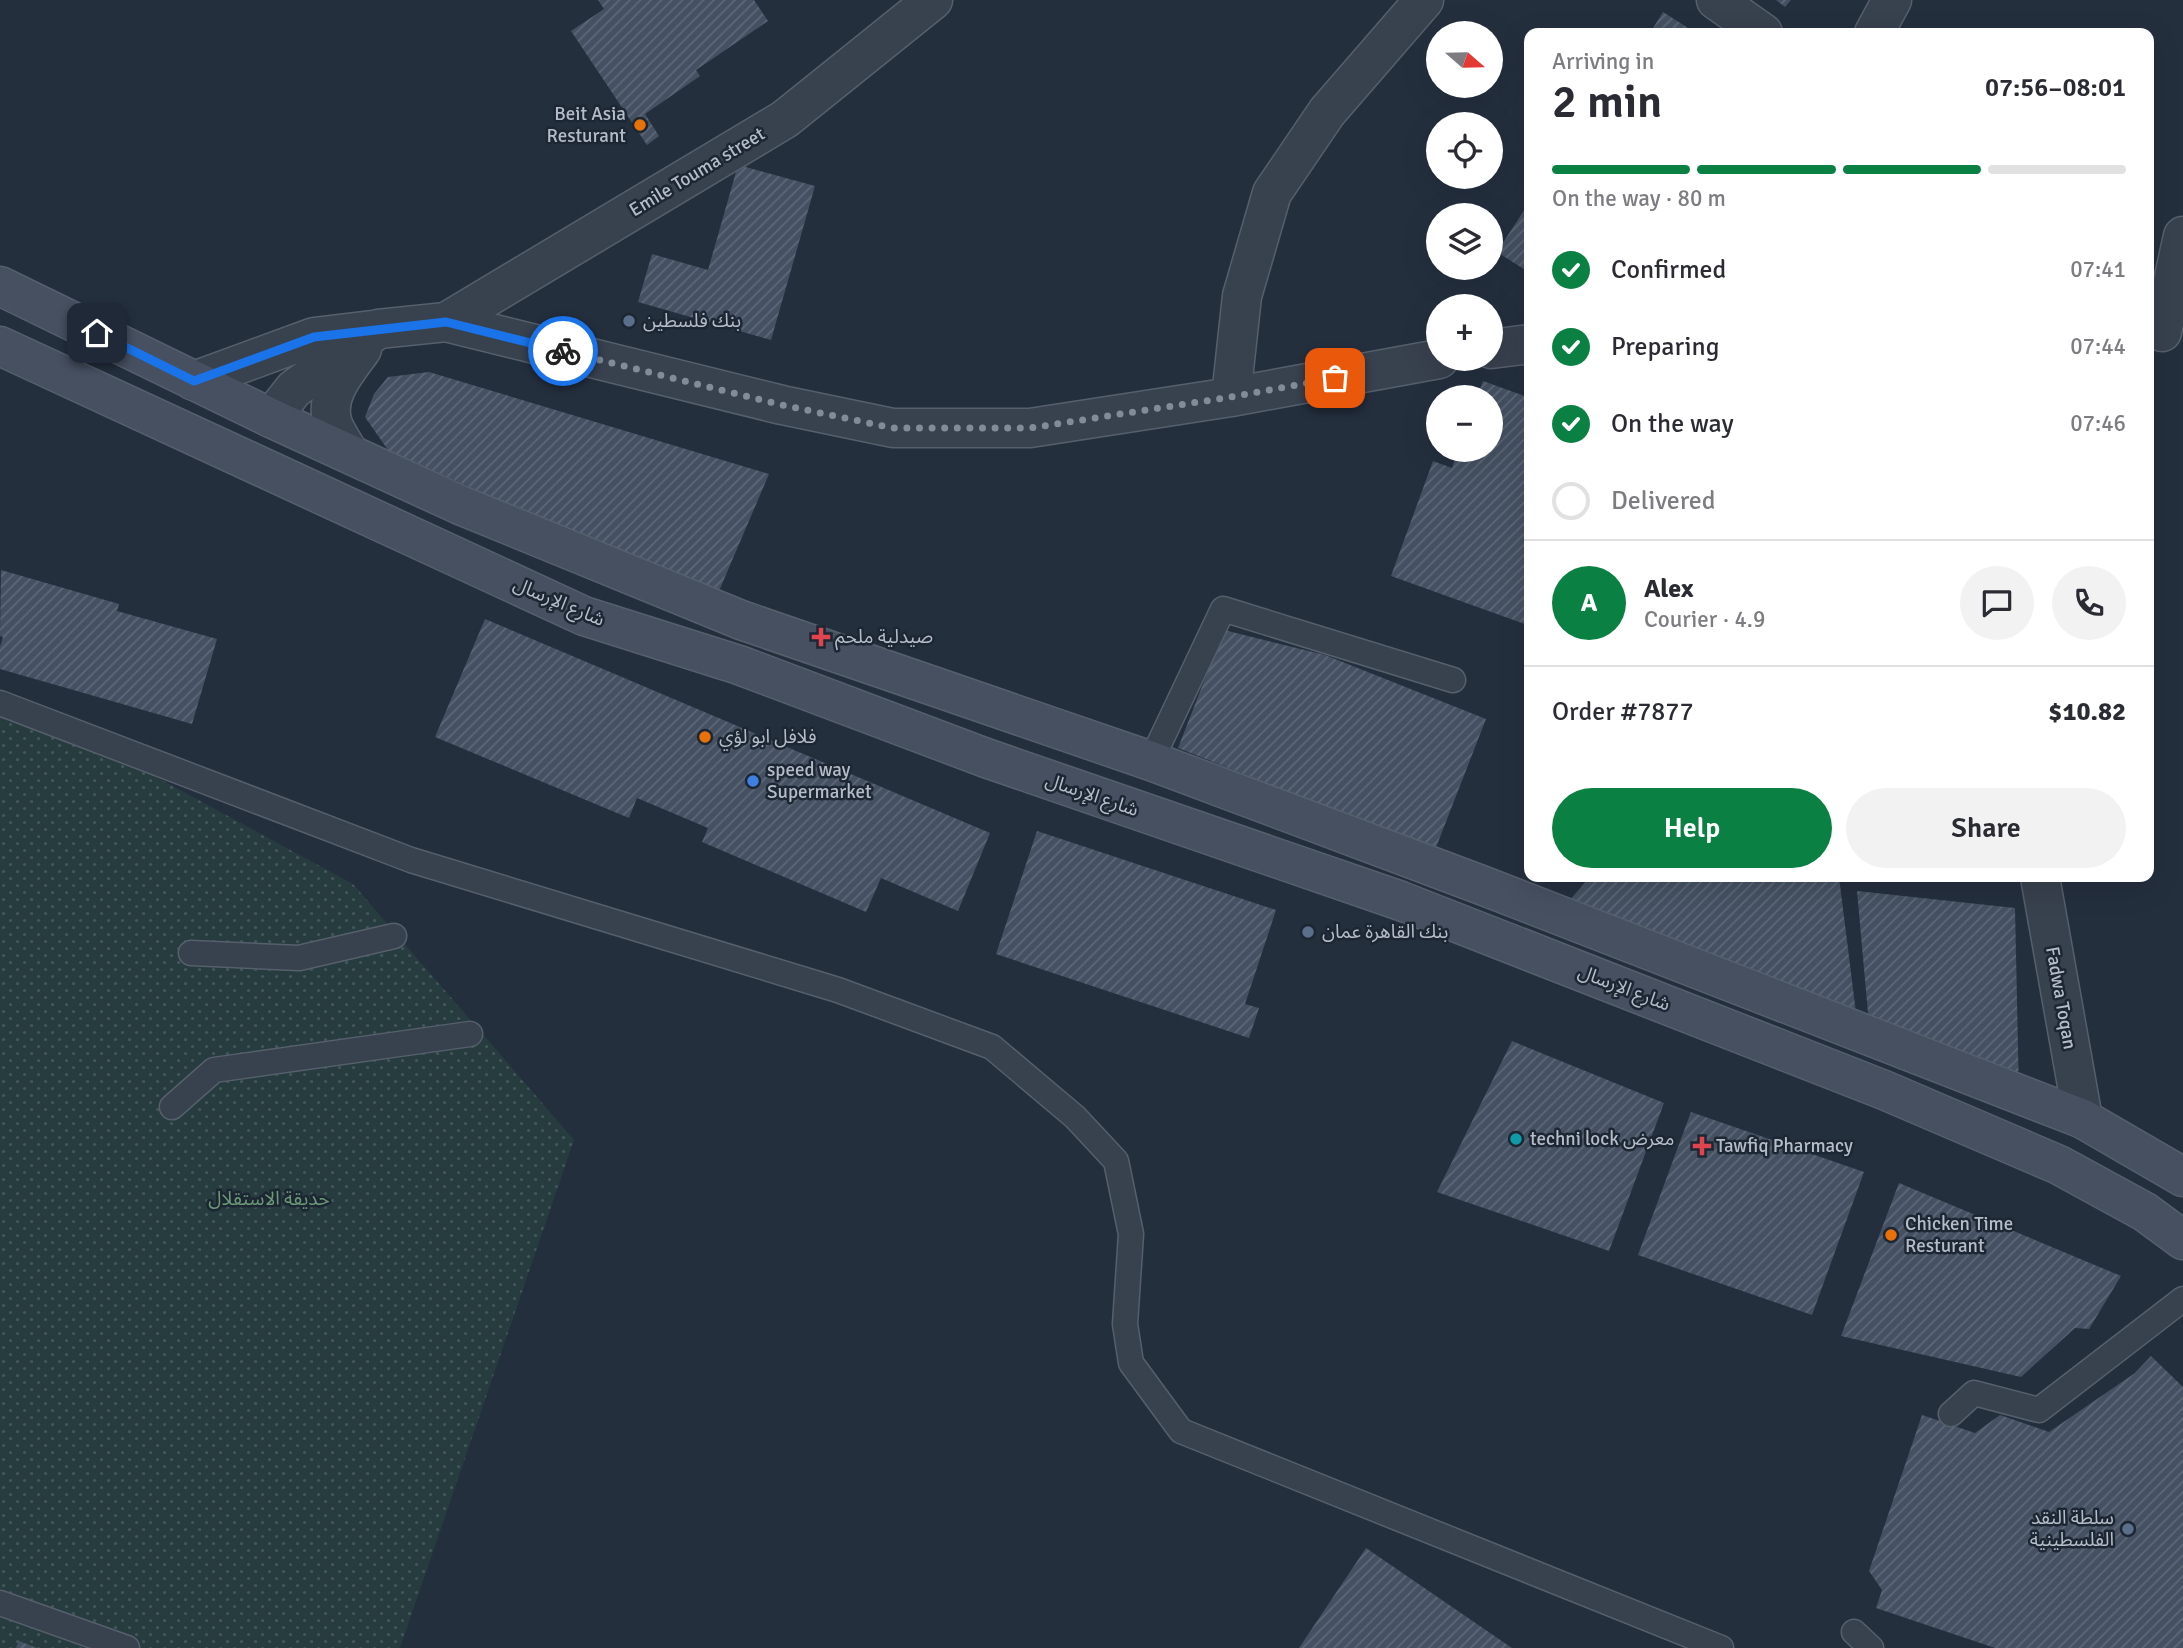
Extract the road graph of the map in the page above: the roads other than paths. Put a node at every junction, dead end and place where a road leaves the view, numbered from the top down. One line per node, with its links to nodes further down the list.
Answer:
1 (933, 0): 9 (street, Emile Touma street)
2 (1424, 0): 17 (street)
3 (1716, 0): 5 (street)
4 (1892, 0): 6 (street)
5 (1756, 28)
6 (1877, 28)
7 (2183, 236): 11 (street)
8 (0, 286): 16 (main road)
9 (446, 322): 10 (street); 17 (street)
10 (378, 329): 16 (street); 18 (street); 19 (street)
11 (2165, 334)
12 (1524, 345): 14 (street)
13 (0, 346): 30 (main road, شارع الإرسال)
14 (1503, 347)
15 (1426, 361): 17 (street)
16 (194, 381): 18 (main road)
17 (1231, 397)
18 (271, 418): 19 (main road)
19 (349, 453): 22 (main road)
20 (1453, 680): 22 (lane)
21 (0, 703): 35 (lane)
22 (1151, 761): 28 (main road)
23 (2041, 882): 28 (street, Fadwa Toqan)
24 (394, 936): 25 (lane)
25 (191, 953)
26 (470, 1034): 27 (lane)
27 (172, 1107)
28 (2083, 1119): 29 (main road)
29 (2183, 1177)
30 (2183, 1240)
31 (2183, 1299): 32 (lane)
32 (1951, 1415)
33 (0, 1603): 34 (lane)
34 (127, 1648)
35 (1721, 1648)

